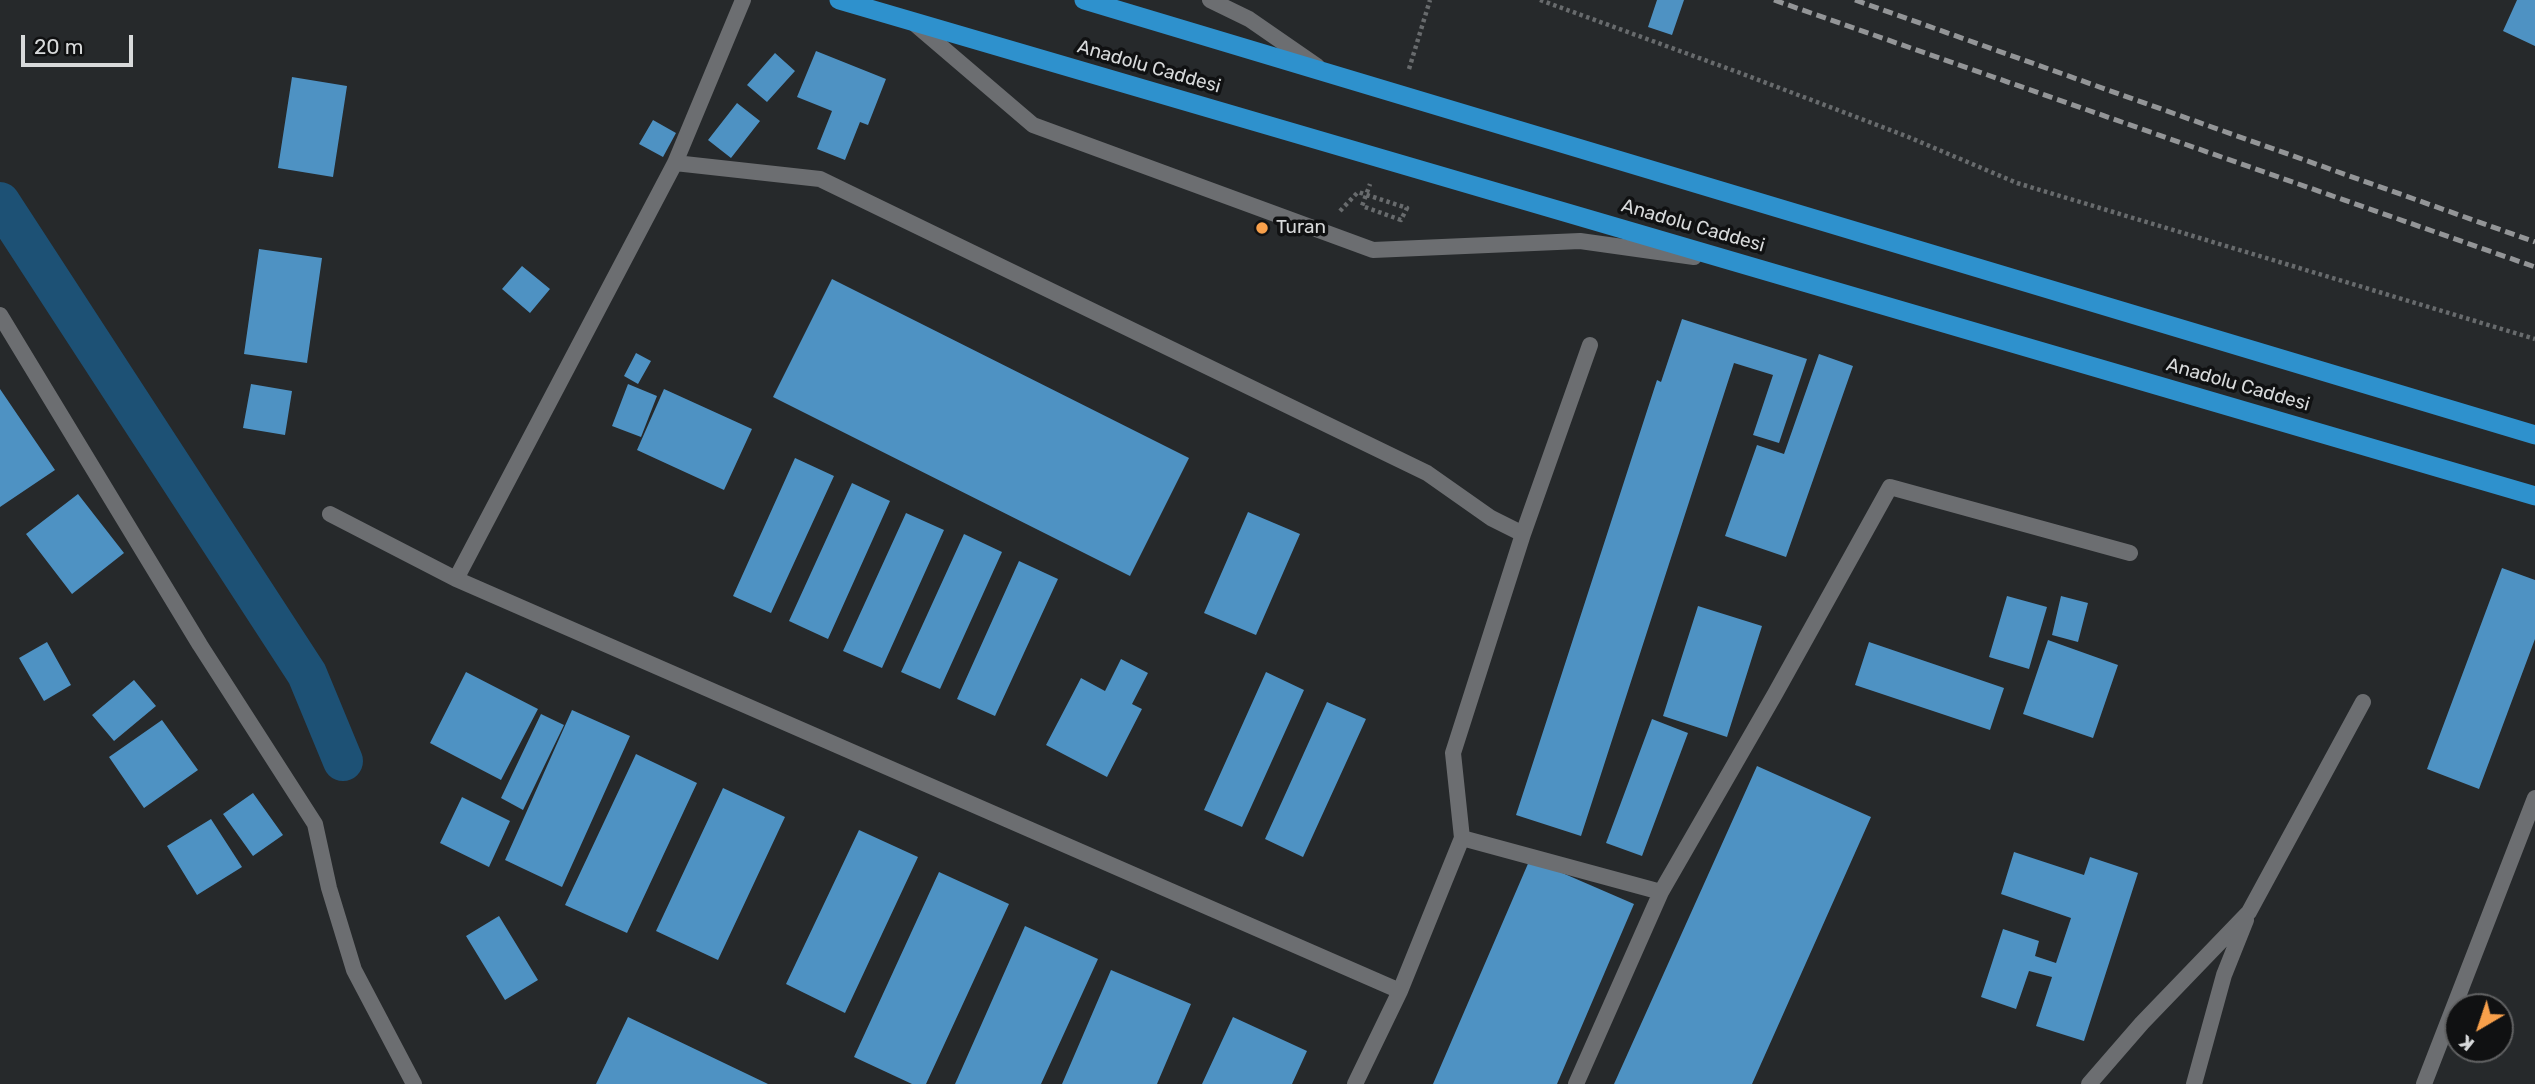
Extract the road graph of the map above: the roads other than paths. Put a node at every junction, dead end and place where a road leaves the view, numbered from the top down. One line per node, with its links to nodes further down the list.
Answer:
1 (743, 0): 7 (lane)
2 (839, 0): 5 (highway, Anadolu Caddesi)
3 (1084, 0): 6 (highway, Anadolu Caddesi)
4 (1210, 0): 6 (lane)
5 (912, 21): 8 (highway, Anadolu Caddesi); 8 (lane)
6 (1330, 75): 11 (highway, Anadolu Caddesi)
7 (675, 163): 14 (lane); 16 (lane)
8 (1740, 263): 12 (highway, Anadolu Caddesi)
9 (0, 315): 23 (lane)
10 (1590, 345): 14 (lane)
11 (2535, 435)
12 (2535, 496)
13 (330, 514): 16 (lane)
14 (1523, 534): 19 (lane)
15 (2130, 553): 20 (lane)
16 (456, 579): 22 (lane)
17 (2362, 702): 21 (lane)
18 (2535, 797): 28 (lane)
19 (1462, 838): 20 (lane); 22 (lane)
20 (1661, 892): 25 (lane)
21 (2249, 912): 26 (lane); 27 (lane)
22 (1400, 991): 24 (lane)
23 (414, 1084)
24 (1355, 1084)
25 (1576, 1084)
26 (2089, 1084)
27 (2194, 1084)
28 (2424, 1084)

